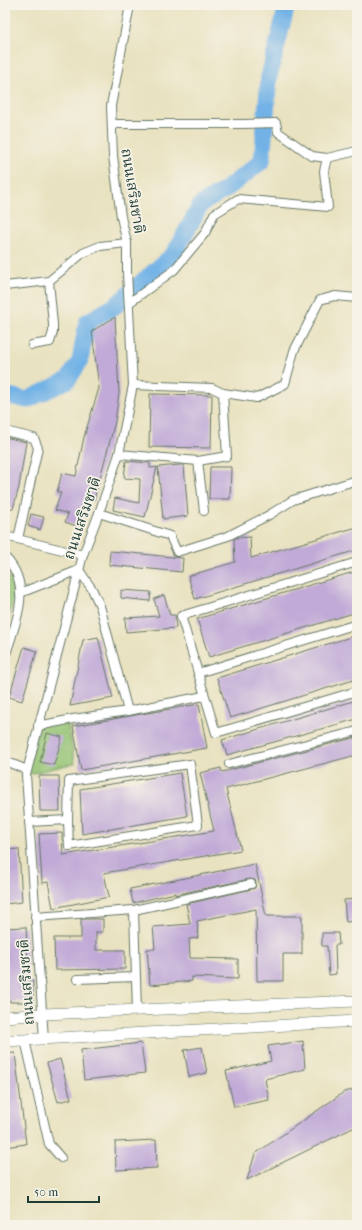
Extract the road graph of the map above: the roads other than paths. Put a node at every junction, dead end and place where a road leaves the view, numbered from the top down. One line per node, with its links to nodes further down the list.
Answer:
1 (130, 5): 2 (street, ถนนเสริมชาติ)
2 (112, 124): 4 (street); 5 (street, ถนนเสริมชาติ)
3 (357, 151): 4 (street)
4 (327, 158): 9 (street)
5 (127, 243): 6 (street); 9 (street, ถนนเสริมชาติ)
6 (49, 281): 7 (street); 10 (street)
7 (5, 286)
8 (357, 298): 12 (street)
9 (129, 303): 11 (street, ถนนเสริมชาติ)
10 (32, 345)
11 (134, 385): 12 (street); 14 (street, ถนนเสริมชาติ)
12 (223, 393): 15 (street)
13 (5, 431): 20 (street)
14 (119, 454): 15 (street); 18 (street, ถนนเสริมชาติ)
15 (198, 461): 17 (street)
16 (357, 480): 18 (street)
17 (204, 511)
18 (99, 513): 21 (street, ถนนเสริมชาติ)
19 (5, 536): 20 (street)
20 (18, 539): 21 (street)
21 (83, 555): 24 (street, ถนนเสริมชาติ)
22 (5, 558): 25 (street)
23 (357, 562): 28 (street)
24 (79, 570): 25 (street); 31 (street); 32 (street, ถนนเสริมชาติ)
25 (20, 594): 27 (street)
26 (357, 624): 28 (street)
27 (5, 657)
28 (198, 673): 30 (street)
29 (357, 691): 30 (street)
30 (204, 696): 31 (street)
31 (128, 711): 32 (street)
32 (38, 726): 36 (street, ถนนเสริมชาติ)
33 (357, 731): 35 (street)
34 (5, 761): 36 (street)
35 (229, 764)
36 (27, 770): 38 (street, ถนนเสริมชาติ)
37 (68, 820): 37 (street); 38 (street)
38 (29, 822): 41 (street, ถนนเสริมชาติ)
39 (251, 884): 40 (street)
40 (134, 910): 41 (street); 42 (street)
41 (35, 917): 46 (street, ถนนเสริมชาติ)
42 (136, 977): 43 (street); 45 (street)
43 (77, 979)
44 (357, 1001): 45 (main road)
45 (137, 1011): 46 (main road)
46 (43, 1014): 47 (main road); 49 (street, ถนนเสริมชาติ)
47 (5, 1017)
48 (357, 1021): 49 (main road)
49 (44, 1039): 50 (main road)
50 (25, 1040): 51 (main road); 52 (street)
51 (5, 1041)
52 (60, 1158)

